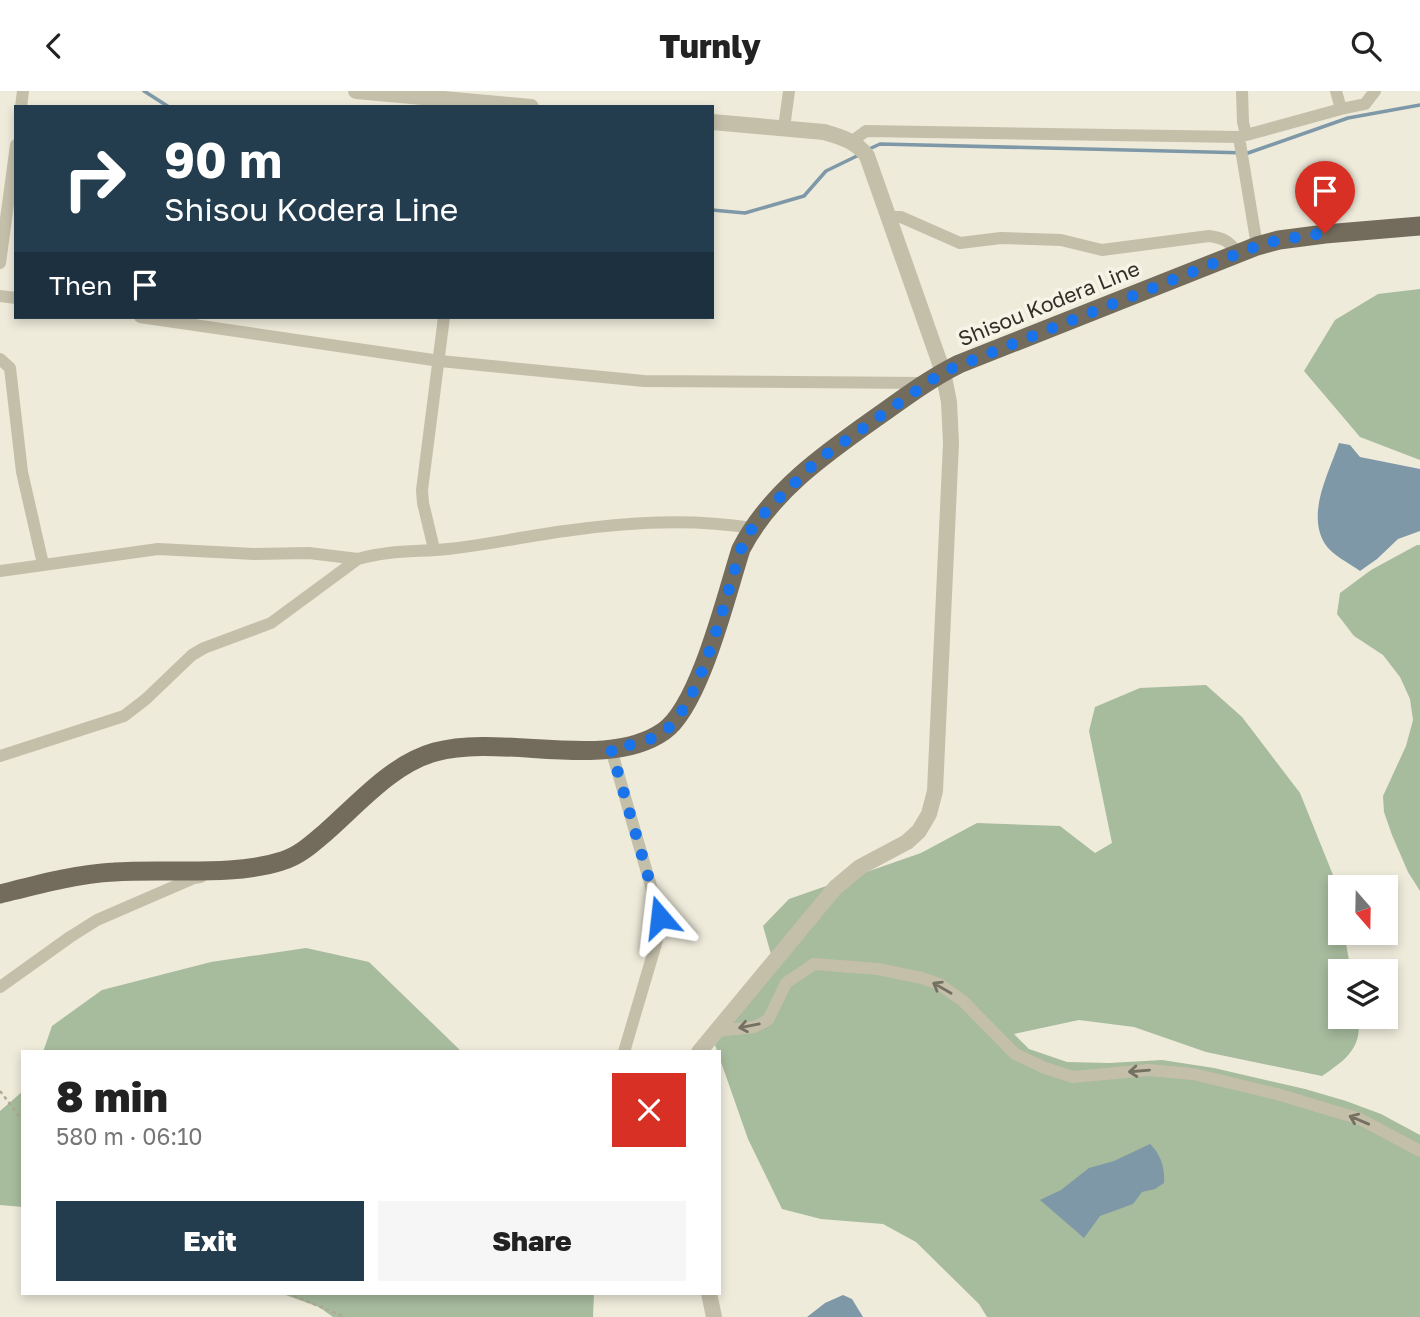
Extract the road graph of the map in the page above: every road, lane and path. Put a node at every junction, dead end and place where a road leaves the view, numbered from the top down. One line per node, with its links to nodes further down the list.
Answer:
1 (356, 91): 6 (street)
2 (789, 91): 10 (street)
3 (1242, 91): 11 (street)
4 (1336, 91): 8 (street)
5 (1375, 91): 8 (street)
6 (465, 100): 7 (street)
7 (512, 105)
8 (1341, 109): 11 (street)
9 (714, 122): 10 (street)
10 (784, 128): 12 (street)
11 (1242, 139): 12 (street); 16 (street)
12 (859, 148): 14 (street)
13 (14, 160): 18 (street)
14 (889, 217): 17 (street); 23 (street)
15 (1420, 226): 16 (main road, Shisou Kodera Line)
16 (1257, 246): 17 (main road, Shisou Kodera Line)
17 (1238, 254): 23 (main road, Shisou Kodera Line)
18 (0, 264)
19 (154, 319): 22 (street)
20 (444, 319): 22 (street)
21 (0, 359): 27 (street)
22 (440, 361): 23 (street); 25 (street)
23 (934, 377): 24 (main road, Shisou Kodera Line); 34 (street)
24 (752, 528): 25 (street); 29 (main road, Shisou Kodera Line)
25 (434, 549): 26 (street)
26 (358, 559): 27 (street); 30 (street)
27 (44, 564): 28 (street)
28 (0, 571)
29 (611, 749): 31 (main road, Shisou Kodera Line); 35 (street)
30 (0, 756)
31 (254, 869): 32 (main road, Shisou Kodera Line); 33 (street)
32 (0, 894)
33 (0, 987)
34 (717, 1031): 36 (street); 39 (street, one-way to 34)
35 (625, 1050)
36 (701, 1050)
37 (0, 1091): 38 (path)
38 (21, 1118)
39 (1420, 1151)
40 (291, 1295): 42 (path)
41 (709, 1295): 43 (street)
42 (345, 1317)
43 (714, 1317)

